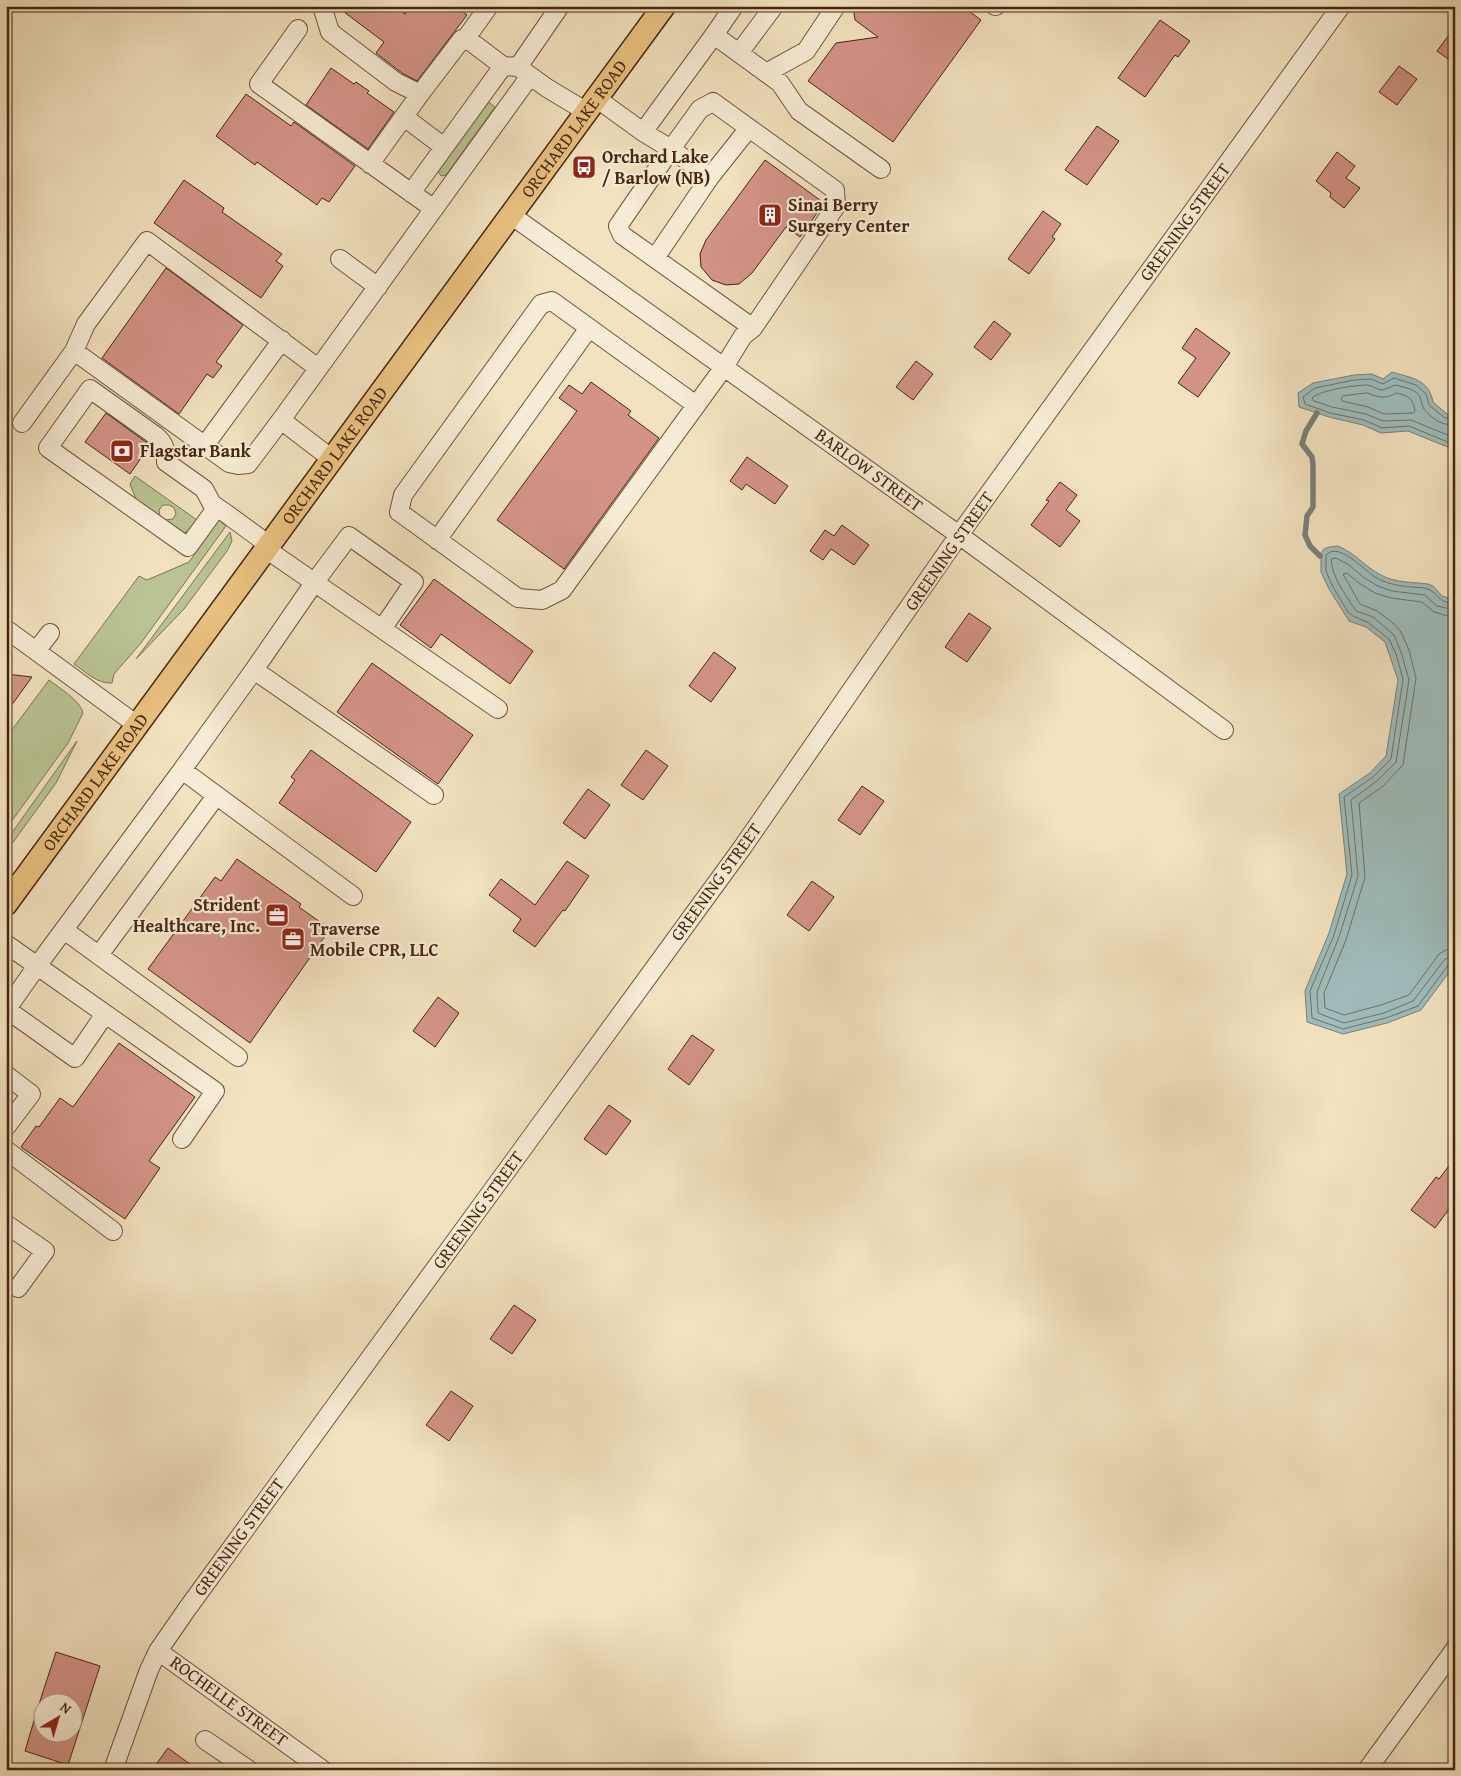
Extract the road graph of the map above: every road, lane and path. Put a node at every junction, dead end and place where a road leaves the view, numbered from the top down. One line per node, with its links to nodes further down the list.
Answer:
1 (322, 6): 15 (street)
2 (489, 6): 11 (street)
3 (560, 6): 13 (street)
4 (664, 6): 16 (main road, ORCHARD LAKE ROAD)
5 (734, 6): 10 (street)
6 (774, 6): 12 (street)
7 (836, 6): 14 (street)
8 (1341, 6): 43 (street, GREENING STREET)
9 (298, 29): 22 (street)
10 (714, 35): 12 (street); 19 (street)
11 (466, 38): 13 (street); 15 (street)
12 (739, 53): 14 (street)
13 (517, 70): 16 (street); 20 (street); 26 (street)
14 (766, 73): 23 (street)
15 (420, 94): 17 (street)
16 (591, 105): 19 (street); 27 (main road, ORCHARD LAKE ROAD)
17 (404, 117): 20 (street); 22 (street)
18 (749, 128): 21 (street); 24 (street); 32 (street)
19 (643, 132): 21 (street)
20 (444, 147): 25 (street)
21 (671, 149): 24 (street); 28 (street)
22 (370, 164): 25 (street)
23 (881, 169)
24 (710, 177): 28 (street)
25 (411, 193): 26 (street)
26 (434, 209): 30 (street)
27 (511, 215): 35 (street, BARLOW STREET); 41 (main road, ORCHARD LAKE ROAD)
28 (655, 258): 32 (street)
29 (340, 259): 30 (street)
30 (378, 287): 36 (street)
31 (589, 328): 37 (street); 44 (street); 44 (street)
32 (753, 328): 35 (street)
33 (282, 340): 34 (street); 36 (street); 40 (street)
34 (74, 351): 39 (street); 40 (street)
35 (724, 367): 37 (street); 43 (street, BARLOW STREET)
36 (318, 368): 38 (street)
37 (696, 405): 44 (street)
38 (281, 420): 40 (street); 41 (street)
39 (22, 423)
40 (205, 445)
41 (332, 459): 45 (main road, ORCHARD LAKE ROAD)
42 (217, 507): 42 (street); 45 (street)
43 (960, 535): 54 (street, BARLOW STREET); 75 (street, GREENING STREET)
44 (438, 540)
45 (267, 547): 46 (street); 53 (main road, ORCHARD LAKE ROAD)
46 (314, 583): 48 (street); 48 (street); 51 (street)
47 (6, 629): 50 (street)
48 (382, 630): 52 (street)
49 (50, 633): 50 (street)
50 (36, 652): 53 (street)
51 (254, 670): 55 (street); 56 (street)
52 (498, 709)
53 (137, 726): 59 (main road, ORCHARD LAKE ROAD)
54 (1224, 730)
55 (182, 770): 57 (street); 60 (street)
56 (434, 795)
57 (216, 796): 58 (street); 62 (street)
58 (353, 896)
59 (6, 904)
60 (64, 930): 62 (street); 63 (street)
61 (6, 944): 63 (street)
62 (99, 955): 66 (street)
63 (37, 966): 64 (street); 65 (street)
64 (6, 1009): 65 (street)
65 (105, 1014): 69 (street)
66 (238, 1056)
67 (6, 1075): 68 (street)
68 (6, 1127)
69 (182, 1139)
70 (6, 1150): 72 (street)
71 (6, 1224): 73 (street)
72 (113, 1231)
73 (18, 1288)
74 (1455, 1649): 80 (street)
75 (158, 1651): 77 (street, GREENING STREET); 79 (street, ROCHELLE STREET)
76 (205, 1740): 78 (street)
77 (113, 1770)
78 (249, 1770)
79 (323, 1770)
80 (1367, 1770)

